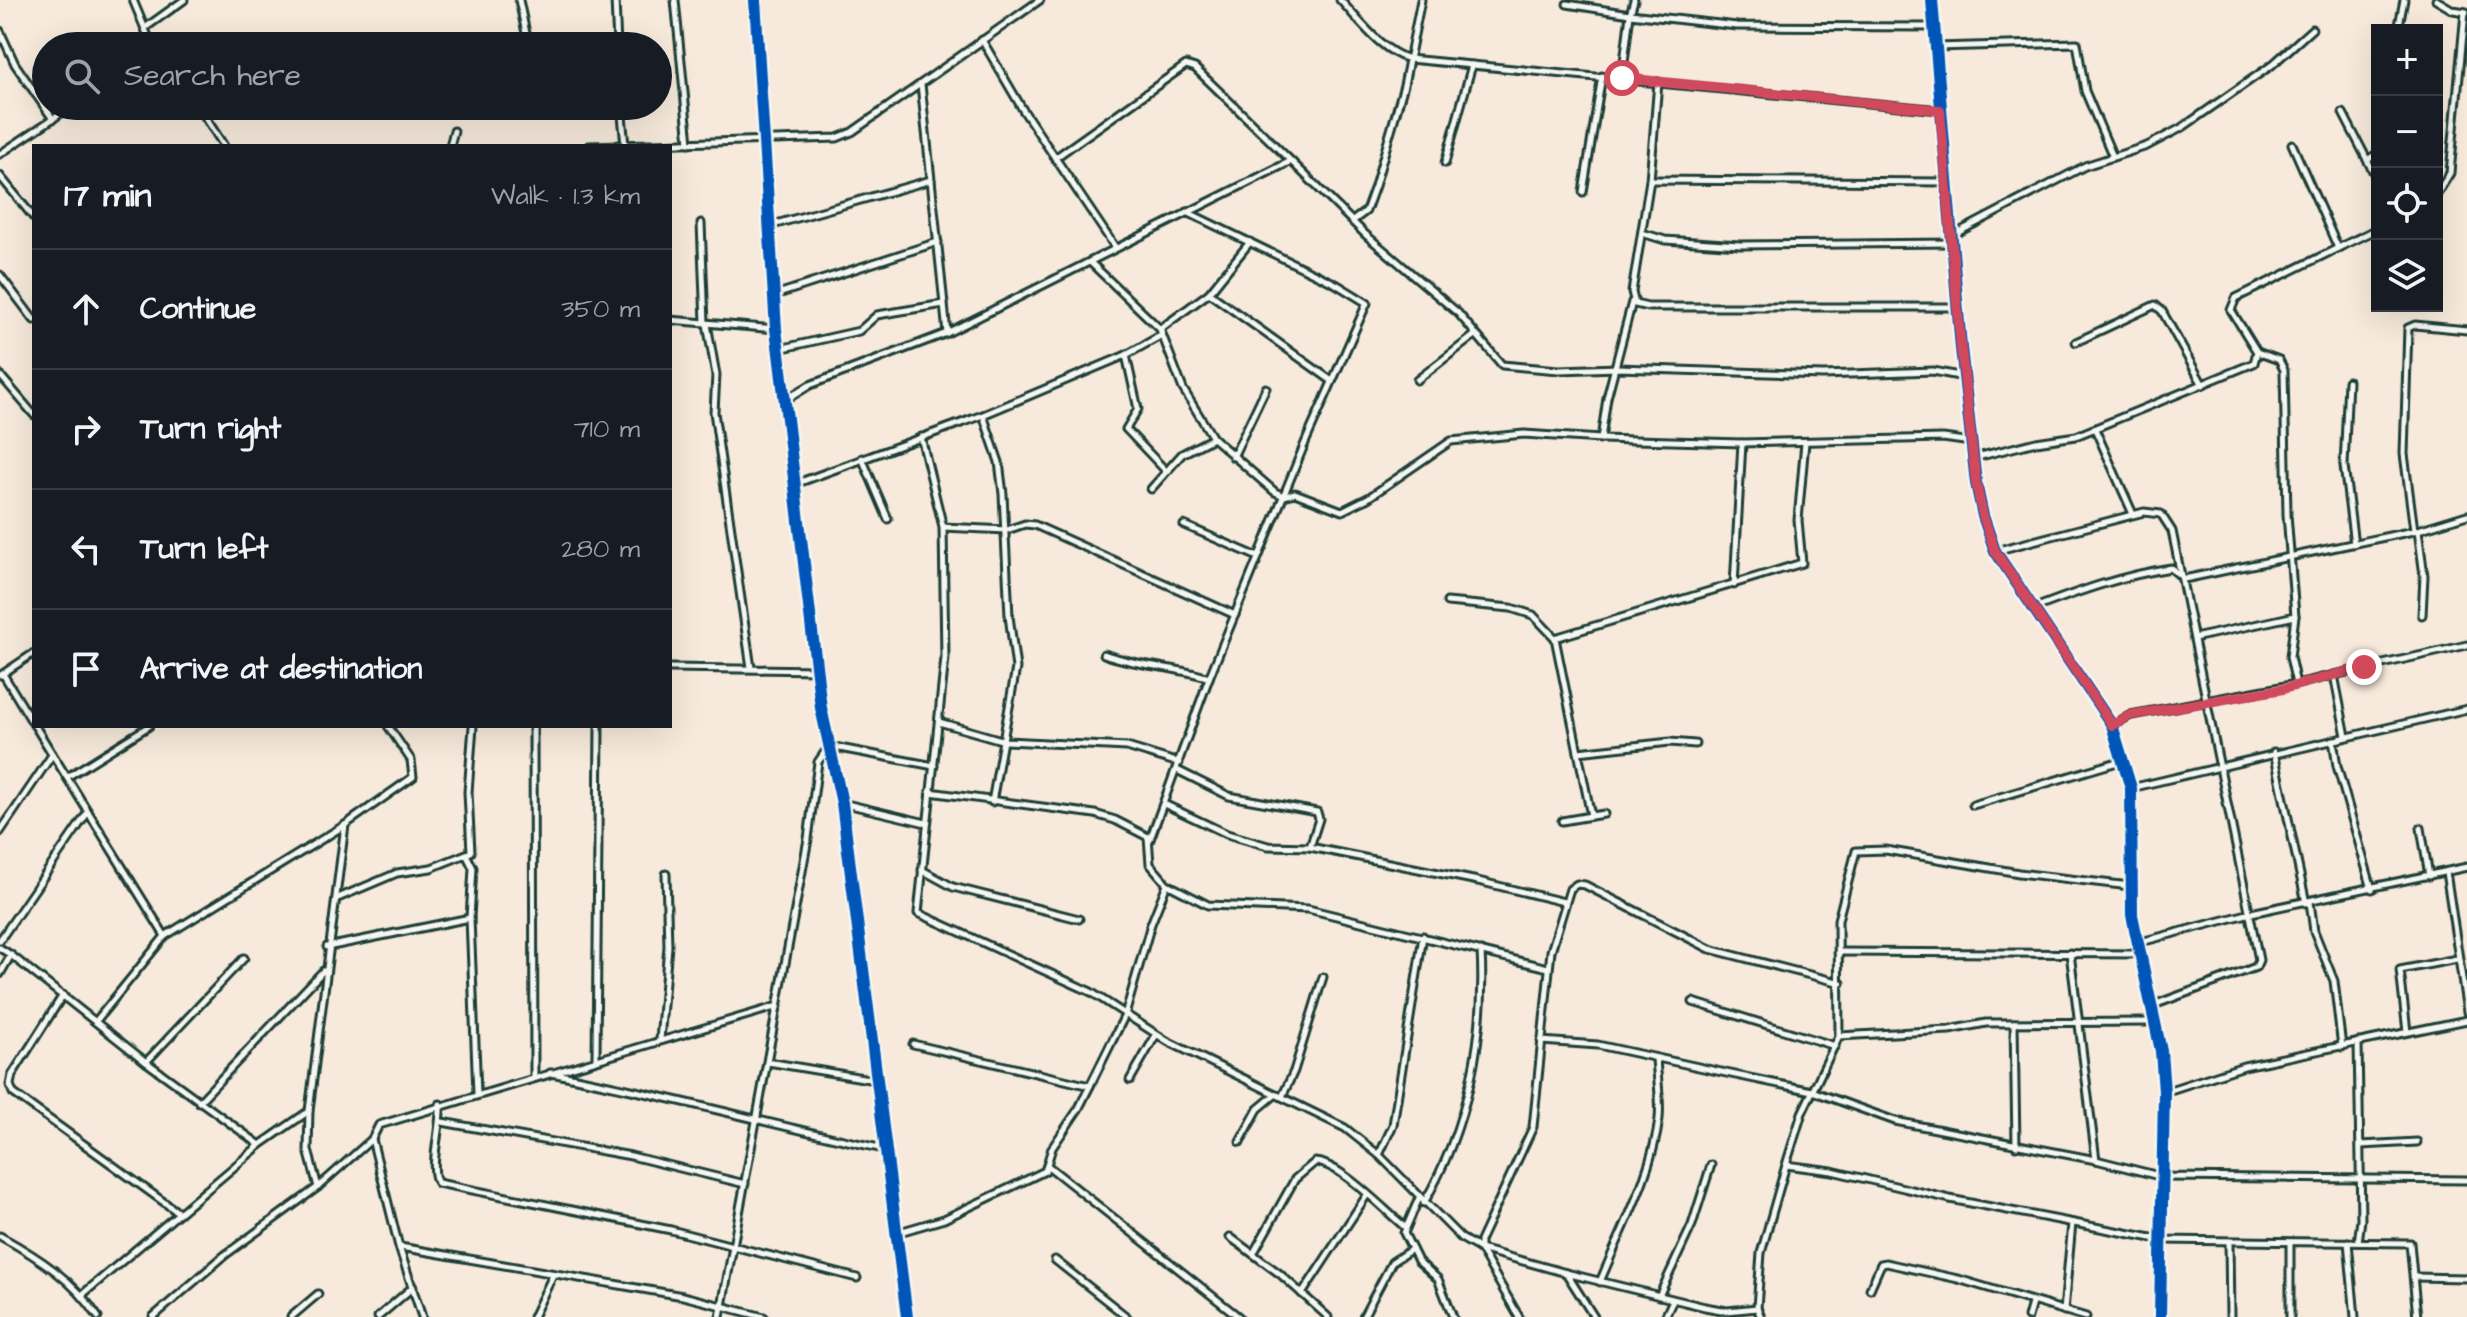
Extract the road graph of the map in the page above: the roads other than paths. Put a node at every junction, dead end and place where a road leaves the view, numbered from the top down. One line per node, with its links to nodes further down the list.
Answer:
1 (133, 0): 19 (street)
2 (184, 0): 19 (street)
3 (615, 0): 24 (street)
4 (675, 0): 41 (street)
5 (755, 0): 40 (street)
6 (1040, 0): 25 (street)
7 (1340, 0): 27 (street)
8 (1421, 0): 27 (street)
9 (1634, 0): 16 (street)
10 (1932, 0): 18 (street)
11 (2404, 0): 17 (street)
12 (2436, 0): 15 (street)
13 (518, 1): 23 (street)
14 (1567, 4): 16 (street)
15 (2466, 12): 59 (street)
16 (1630, 14): 18 (street); 30 (street)
17 (2399, 24)
18 (1932, 27): 26 (street)
19 (145, 28): 22 (street)
20 (2312, 29): 48 (street)
21 (0, 31): 33 (street)
22 (147, 32)
23 (526, 32)
24 (616, 32)
25 (982, 40): 32 (street); 49 (street)
26 (1934, 47): 34 (street); 48 (street)
27 (1409, 59): 28 (street); 63 (street)
28 (1472, 65): 29 (street); 53 (street)
29 (1602, 76): 30 (street); 60 (street)
30 (1622, 78): 31 (street)
31 (1658, 82): 34 (street); 57 (street)
32 (921, 83): 40 (street); 56 (street)
33 (32, 89)
34 (1940, 110): 58 (street)
35 (2343, 113): 51 (street)
36 (51, 120): 47 (street)
37 (207, 120): 42 (street)
38 (622, 120): 44 (street)
39 (454, 131): 43 (street)
40 (766, 142): 41 (street); 65 (street)
41 (689, 143): 45 (street)
42 (223, 144)
43 (451, 144)
44 (625, 144)
45 (657, 144)
46 (2292, 144): 72 (street)
47 (0, 154)
48 (2113, 157): 68 (street)
49 (1055, 158): 52 (street); 71 (street)
50 (2371, 158): 51 (street)
51 (2367, 160): 54 (street)
52 (1291, 161): 61 (street); 63 (street)
53 (1445, 163)
54 (2371, 168)
55 (0, 176): 62 (street)
56 (931, 180): 65 (street); 69 (street)
57 (1650, 180): 58 (street); 67 (street)
58 (1947, 182): 68 (street)
59 (2443, 184)
60 (1583, 192)
61 (1187, 212): 70 (street); 71 (street)
62 (32, 216)
63 (1354, 220): 87 (street)
64 (701, 223): 82 (street)
65 (769, 226): 76 (street)
66 (2371, 232): 72 (street)
67 (1642, 233): 68 (street); 77 (street)
68 (1954, 239): 79 (street)
69 (938, 242): 76 (street); 78 (street)
70 (1250, 242): 75 (street); 96 (street)
71 (1115, 247): 73 (street)
72 (2338, 248): 90 (street)
73 (1090, 262): 85 (street); 86 (street)
74 (0, 275): 80 (street)
75 (1209, 293): 85 (street); 96 (street)
76 (775, 295): 83 (street)
77 (1632, 302): 79 (street); 92 (street)
78 (944, 304): 86 (street); 89 (street)
79 (1958, 307): 94 (street)
80 (32, 317)
81 (672, 320): 82 (street)
82 (706, 324): 83 (street); 141 (street)
83 (776, 329): 89 (street)
84 (2467, 330): 123 (street)
85 (1161, 332): 91 (street); 105 (street)
86 (947, 333): 100 (street)
87 (1475, 335): 92 (street); 95 (street)
88 (2076, 342): 98 (street)
89 (779, 349): 100 (street)
90 (2257, 352): 98 (street); 126 (street)
91 (1126, 355): 102 (street); 113 (street)
92 (1618, 368): 94 (street); 106 (street)
93 (0, 375): 101 (street)
94 (1964, 377): 108 (street)
95 (1417, 380)
96 (1332, 381): 116 (street)
97 (2348, 381): 124 (street)
98 (2203, 385): 103 (street)
99 (1266, 388): 110 (street)
100 (785, 400): 114 (street)
101 (32, 413)
102 (983, 415): 104 (street); 122 (street)
103 (2095, 429): 112 (street); 117 (street)
104 (921, 437): 111 (street); 121 (street)
105 (1213, 438): 110 (street); 113 (street)
106 (1601, 439): 109 (street); 116 (street)
107 (1805, 442): 108 (street); 109 (street); 129 (street)
108 (1971, 442): 112 (street)
109 (1742, 443): 129 (street)
110 (1233, 457): 116 (street)
111 (862, 458): 114 (street); 119 (street)
112 (1973, 458): 125 (street)
113 (1166, 471): 115 (street)
114 (795, 484): 142 (street)
115 (1151, 489)
116 (1284, 496): 127 (street)
117 (2133, 514): 125 (street); 128 (street)
118 (2467, 515): 123 (street)
119 (888, 519)
120 (1184, 525): 127 (street)
121 (943, 527): 122 (street); 150 (street)
122 (1007, 530): 132 (street); 160 (street)
123 (2416, 530): 124 (street); 133 (street)
124 (2354, 544): 126 (street)
125 (1995, 551): 131 (street)
126 (2292, 556): 128 (street); 134 (street)
127 (1258, 557): 132 (street)
128 (2184, 579): 131 (street); 136 (street)
129 (1734, 585): 135 (street)
130 (1447, 602): 135 (street)
131 (2035, 608): 151 (street)
132 (1235, 615): 145 (street)
133 (2422, 615)
134 (2295, 616): 136 (street); 146 (street)
135 (1555, 638): 163 (street)
136 (2194, 638): 147 (street)
137 (2467, 645): 144 (street)
138 (32, 654): 143 (street)
139 (1104, 654): 145 (street)
140 (672, 668): 141 (street)
141 (751, 668): 142 (street)
142 (819, 670): 162 (street)
143 (2, 675): 149 (street)
144 (2334, 675): 146 (street); 158 (street)
145 (1209, 678): 168 (street)
146 (2296, 684): 147 (street)
147 (2206, 702): 151 (street); 169 (street)
148 (2467, 709): 158 (street)
149 (32, 722)
150 (939, 722): 160 (street); 167 (street)
151 (2112, 725): 166 (street)
152 (36, 728): 165 (street)
153 (146, 728): 170 (street)
154 (389, 728): 182 (street)
155 (473, 728): 187 (street)
156 (533, 728): 245 (street)
157 (599, 728): 241 (street)
158 (2346, 736): 159 (street)
159 (2333, 740): 164 (street); 195 (street)
160 (1005, 741): 168 (street); 173 (street)
161 (1695, 744): 163 (street)
162 (829, 746): 167 (street); 174 (street); 222 (street)
163 (1578, 752): 179 (street)
164 (2274, 752): 169 (street); 198 (street)
165 (52, 755): 170 (street); 184 (street)
166 (2125, 760): 171 (street); 176 (street)
167 (934, 766): 172 (street)
168 (1178, 766): 175 (street); 186 (street)
169 (2219, 767): 171 (street); 199 (street)
170 (69, 776): 177 (street)
171 (2131, 788): 194 (street)
172 (930, 792): 173 (street); 181 (street)
173 (992, 802): 185 (street)
174 (842, 803): 181 (street); 246 (street)
175 (1164, 804): 185 (street); 186 (street)
176 (1973, 805)
177 (88, 812): 202 (street); 204 (street)
178 (1604, 814): 179 (street)
179 (1591, 816): 180 (street)
180 (1562, 821)
181 (926, 823): 189 (street)
182 (345, 825): 196 (street); 202 (street)
183 (2421, 828): 192 (street)
184 (0, 832)
185 (1149, 842): 193 (street)
186 (1310, 847): 197 (street)
187 (467, 856): 196 (street); 200 (street)
188 (2467, 867): 190 (street)
189 (922, 870): 201 (street); 225 (street)
190 (2446, 872): 192 (street); 214 (street)
191 (666, 874): 234 (street)
192 (2429, 876): 195 (street)
193 (1167, 884): 203 (street); 225 (street)
194 (2130, 886): 205 (street); 209 (street)
195 (2372, 889): 198 (street)
196 (338, 898): 206 (street)
197 (1564, 902): 215 (street); 219 (street)
198 (2308, 902): 199 (street); 239 (street)
199 (2251, 913): 205 (street); 223 (street)
200 (470, 918): 206 (street); 251 (street)
201 (1079, 919)
202 (165, 936): 227 (street)
203 (1423, 936): 208 (street); 265 (street)
204 (0, 940)
205 (2136, 943): 211 (street)
206 (327, 947): 216 (street)
207 (0, 948): 212 (street)
208 (1481, 950): 215 (street); 276 (street)
209 (1838, 952): 210 (street); 219 (street)
210 (2070, 953): 211 (street); 228 (street)
211 (2139, 954): 223 (street)
212 (11, 955): 217 (street); 220 (street)
213 (244, 958): 242 (street)
214 (2457, 959): 224 (street); 231 (street)
215 (1548, 968): 235 (street)
216 (324, 970): 253 (street); 255 (street)
217 (0, 974)
218 (1323, 977): 252 (street)
219 (1841, 983): 233 (street)
220 (63, 995): 227 (street); 277 (street)
221 (1693, 1002): 238 (street)
222 (778, 1006): 234 (street); 243 (street)
223 (2151, 1006): 229 (street)
224 (2467, 1012)
225 (1125, 1015): 232 (street); 248 (street)
226 (2467, 1020): 231 (street)
227 (96, 1021): 242 (street)
228 (2079, 1021): 229 (street); 230 (street); 266 (street)
229 (2155, 1022): 250 (street)
230 (2014, 1023): 233 (street); 263 (street)
231 (2407, 1033): 236 (street)
232 (1156, 1035): 247 (street); 252 (street)
233 (1839, 1036): 238 (street)
234 (659, 1041): 241 (street)
235 (1541, 1041): 240 (street); 291 (street)
236 (2358, 1042): 239 (street); 262 (street)
237 (913, 1044): 248 (street)
238 (1835, 1046): 249 (street)
239 (2342, 1047): 250 (street)
240 (1656, 1058): 249 (street); 299 (street)
241 (596, 1059): 244 (street)
242 (146, 1062): 253 (street)
243 (768, 1062): 246 (street); 256 (street)
244 (548, 1073): 245 (street); 256 (street)
245 (534, 1077): 251 (street)
246 (875, 1080): 264 (street)
247 (1130, 1080)
248 (1090, 1086): 269 (street)
249 (1812, 1091): 263 (street); 268 (street)
250 (2164, 1092): 270 (street)
251 (477, 1094): 254 (street)
252 (1279, 1095): 259 (street); 265 (street)
253 (199, 1102): 261 (street)
254 (440, 1104): 257 (street); 258 (street)
255 (309, 1111): 261 (street); 274 (street)
256 (757, 1121): 264 (street); 273 (street)
257 (442, 1122): 273 (street); 287 (street)
258 (372, 1139): 274 (street); 289 (street)
259 (1240, 1142)
260 (2417, 1142): 262 (street)
261 (260, 1145): 277 (street)
262 (2361, 1145): 271 (street)
263 (2016, 1146): 266 (street)
264 (884, 1149): 280 (street)
265 (1379, 1155): 276 (street)
266 (2096, 1160): 270 (street)
267 (1711, 1165): 305 (street)
268 (1786, 1165): 278 (street); 309 (street)
269 (1048, 1166): 280 (street); 321 (street)
270 (2163, 1177): 271 (street); 283 (street)
271 (2361, 1180): 272 (street); 286 (street)
272 (2467, 1180)
273 (745, 1184): 287 (street)
274 (318, 1187): 312 (street)
275 (1367, 1195): 279 (street); 292 (street); 304 (street)
276 (1422, 1201): 279 (street); 291 (street)
277 (179, 1213): 302 (street)
278 (2072, 1223): 283 (street); 310 (street)
279 (1405, 1227): 290 (street)
280 (896, 1233): 319 (street)
281 (0, 1236): 302 (street)
282 (1230, 1237): 292 (street)
283 (2162, 1240): 284 (street); 331 (street)
284 (2229, 1242): 288 (street); 332 (street)
285 (2348, 1242): 286 (street); 288 (street); 334 (street)
286 (2358, 1242): 296 (street)
287 (734, 1244): 297 (street); 308 (street)
288 (2290, 1244): 333 (street)
289 (399, 1247): 295 (street); 300 (street)
290 (1412, 1249): 323 (street); 324 (street)
291 (1480, 1249): 294 (street); 325 (street)
292 (1253, 1254): 304 (street)
293 (1055, 1260): 320 (street)
294 (1566, 1273): 299 (street); 326 (street)
295 (553, 1275): 308 (street); 316 (street)
296 (2414, 1277): 298 (street); 335 (street)
297 (857, 1278)
298 (2467, 1278)
299 (1600, 1282): 305 (street)
300 (413, 1287): 314 (street); 315 (street)
301 (1870, 1289): 307 (street)
302 (83, 1294): 311 (street)
303 (318, 1294): 313 (street)
304 (1302, 1294): 322 (street)
305 (1659, 1296): 306 (street)
306 (1673, 1300): 309 (street); 327 (street)
307 (2032, 1303): 310 (street); 329 (street)
308 (722, 1306): 317 (street); 318 (street)
309 (1757, 1308): 328 (street)
310 (2064, 1311): 330 (street)
311 (98, 1317)
312 (153, 1317)
313 (291, 1317)
314 (378, 1317)
315 (422, 1317)
316 (533, 1317)
317 (720, 1317)
318 (764, 1317)
319 (907, 1317)
320 (1127, 1317)
321 (1239, 1317)
322 (1328, 1317)
323 (1363, 1317)
324 (1453, 1317)
325 (1519, 1317)
326 (1594, 1317)
327 (1665, 1317)
328 (1761, 1317)
329 (2028, 1317)
330 (2086, 1317)
331 (2160, 1317)
332 (2230, 1317)
333 (2290, 1317)
334 (2355, 1317)
335 (2417, 1317)

